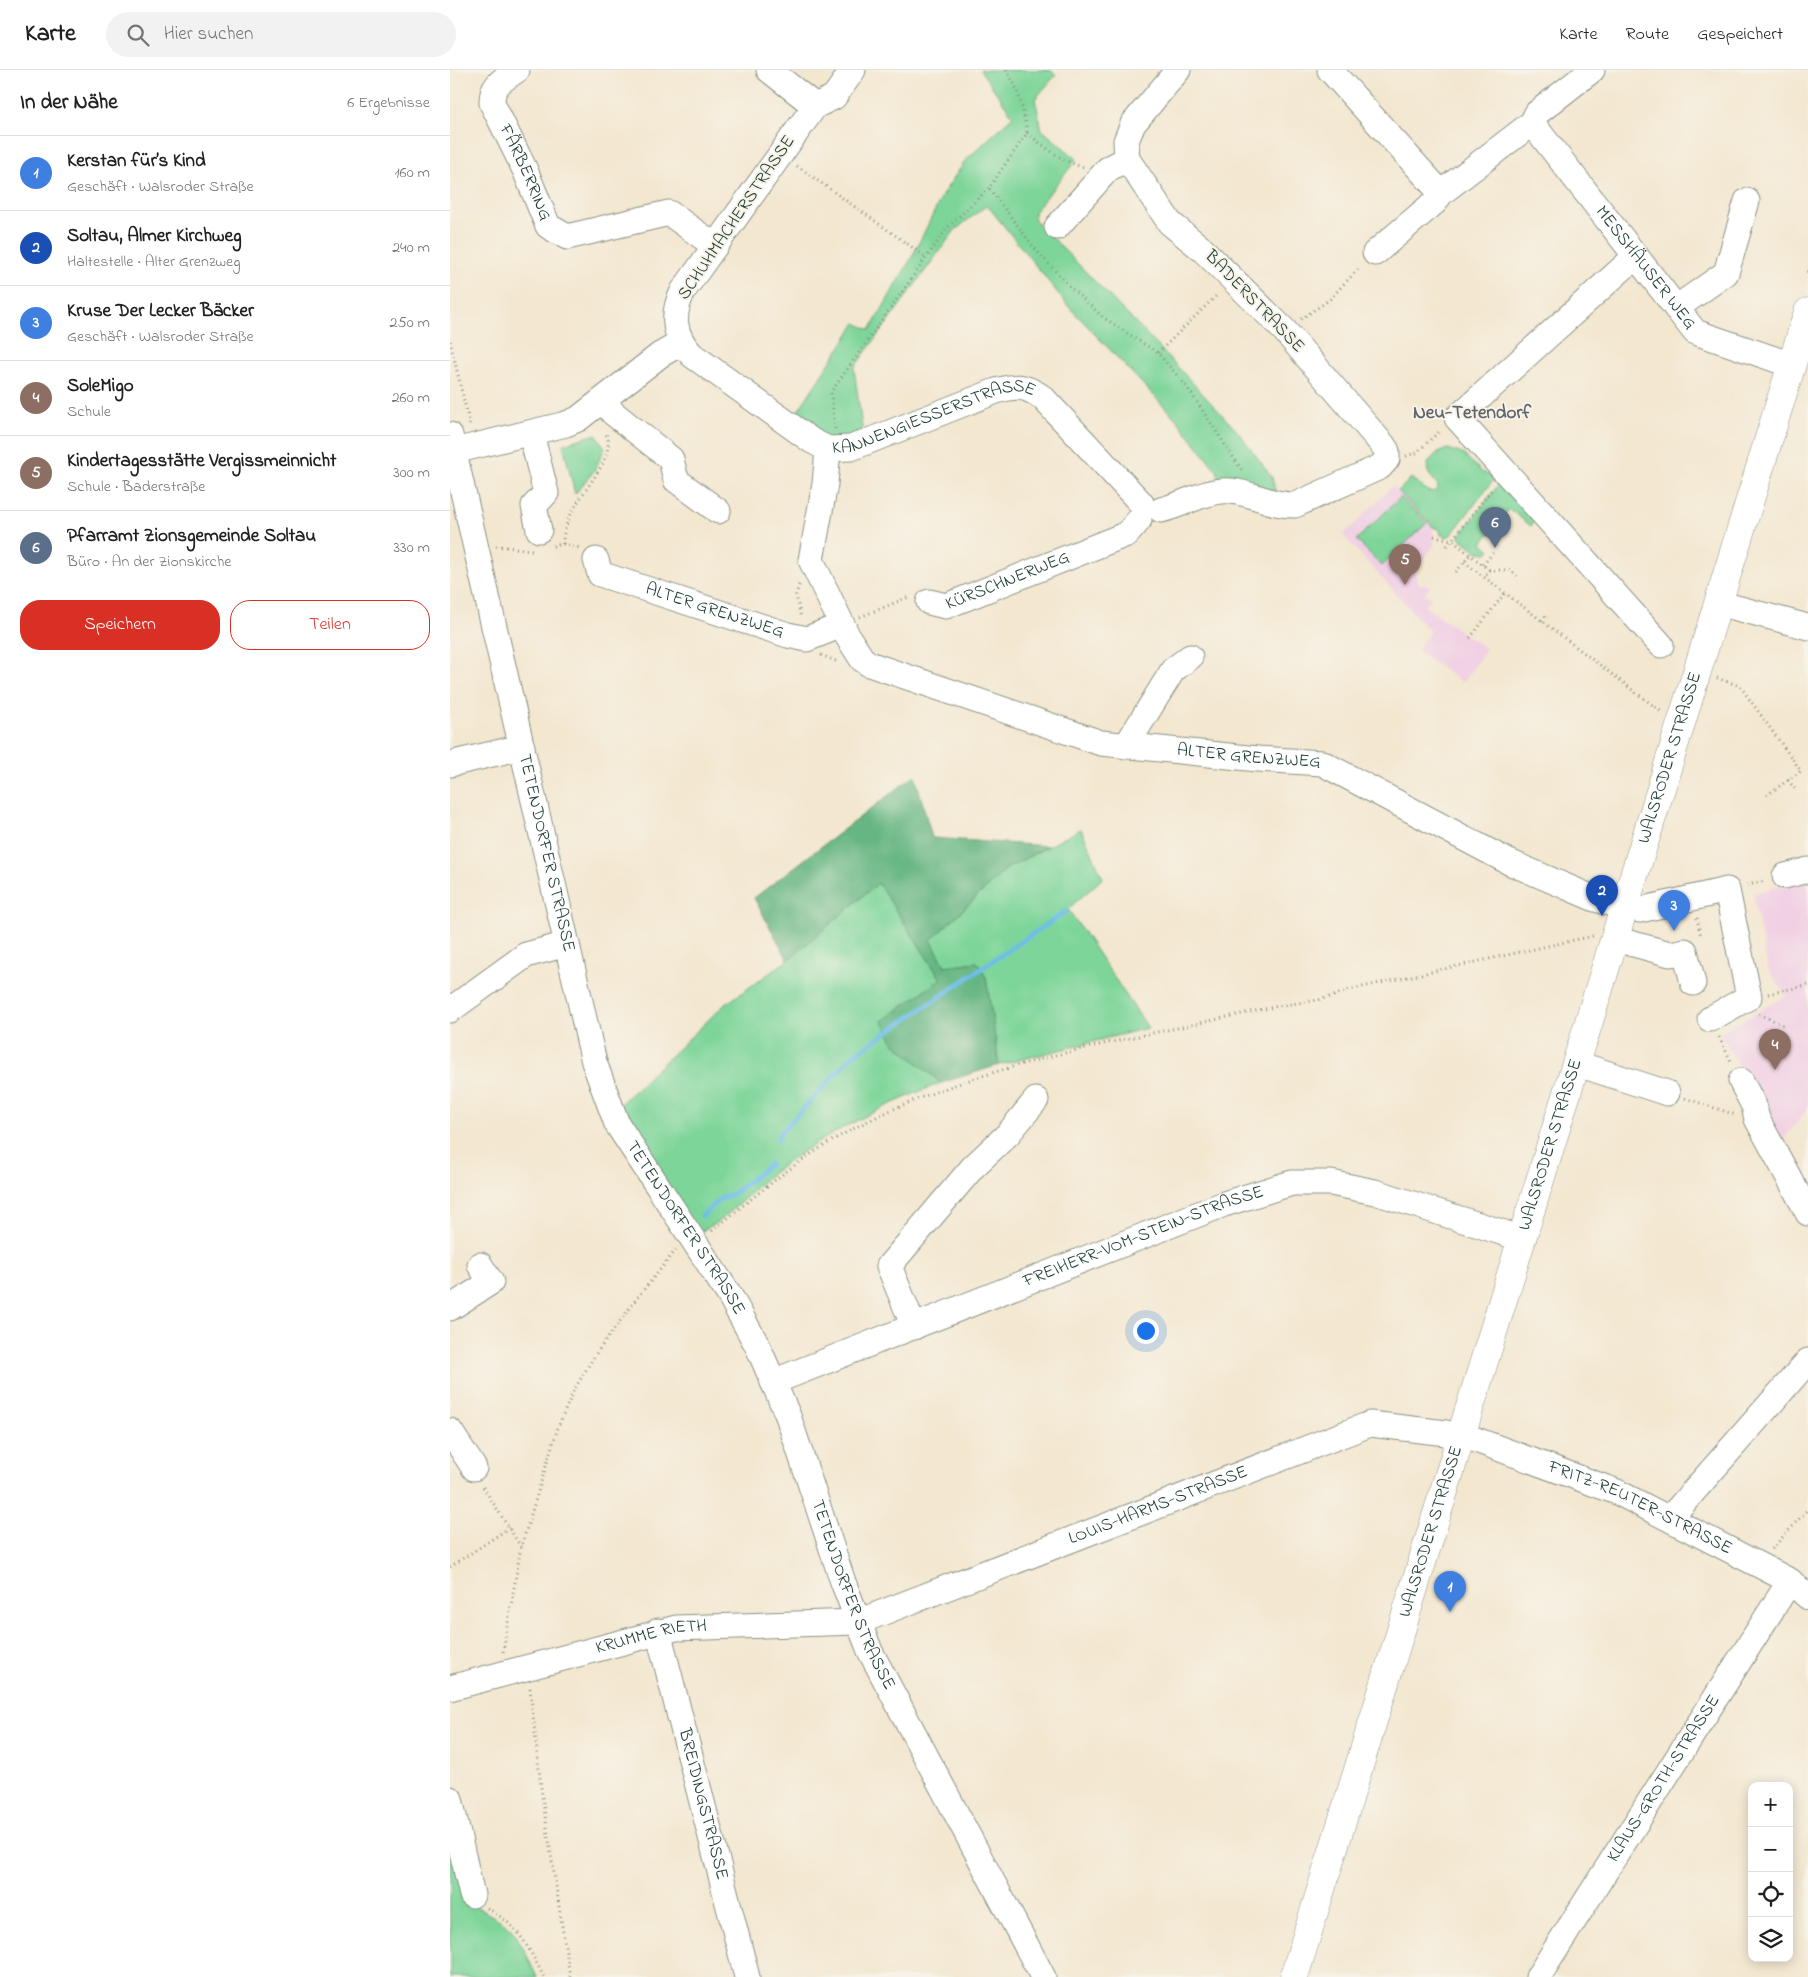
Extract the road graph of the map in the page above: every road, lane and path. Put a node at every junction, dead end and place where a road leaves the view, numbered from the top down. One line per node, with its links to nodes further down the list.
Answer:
1 (517, 70): 17 (street, FÄRBERRING)
2 (769, 70): 8 (street)
3 (853, 70): 8 (street, SCHUHMACHERSTRASSE)
4 (1006, 70): 10 (path)
5 (1178, 70): 12 (street)
6 (1330, 70): 14 (street)
7 (1592, 70): 9 (street)
8 (815, 106): 11 (street, SCHUHMACHERSTRASSE)
9 (1532, 123): 14 (street); 19 (street, MESSHÄUSER WEG)
10 (1027, 133): 12 (path); 13 (path)
11 (781, 154): 17 (street, SCHUHMACHERSTRASSE); 20 (path)
12 (1117, 164): 16 (street); 21 (street, BADERSTRASSE)
13 (989, 188): 20 (path); 27 (path)
14 (1441, 193): 18 (street)
15 (1747, 201): 22 (street)
16 (1057, 227)
17 (715, 246): 26 (street, SCHUHMACHERSTRASSE)
18 (1375, 253): 24 (path)
19 (1636, 256): 22 (street, MESSHÄUSER WEG); 30 (street)
20 (926, 257): 33 (path)
21 (1233, 280): 24 (street, BADERSTRASSE); 27 (path)
22 (1676, 308): 28 (street, MESSHÄUSER WEG)
23 (1808, 312): 28 (main road, WALSRODER STRASSE)
24 (1284, 330): 34 (street, BADERSTRASSE)
25 (450, 341): 32 (path)
26 (681, 343): 29 (street); 33 (street, KANNENGIESSERSTRASSE)
27 (1158, 353): 36 (path)
28 (1792, 365): 56 (main road, WALSRODER STRASSE)
29 (596, 406): 31 (street); 37 (street); 42 (path)
30 (1457, 418): 34 (path); 35 (street)
31 (531, 433): 32 (street); 39 (street)
32 (457, 446): 69 (street, TETENDORFER STRASSE)
33 (832, 449): 38 (street, KANNENGIESSERSTRASSE); 49 (street)
34 (1387, 459): 36 (street)
35 (1505, 471): 41 (path); 63 (street)
36 (1248, 496): 38 (street)
37 (718, 511)
38 (1147, 511): 55 (street, KÜRSCHNERWEG)
39 (539, 530)
40 (1434, 536): 41 (path)
41 (1452, 540): 43 (path); 45 (path)
42 (563, 544)
43 (1447, 546)
44 (1493, 553): 48 (path)
45 (1470, 555): 47 (path); 48 (path)
46 (596, 560): 62 (street, ALTER GRENZWEG)
47 (1464, 562): 51 (path); 52 (path)
48 (1483, 565): 50 (path)
49 (814, 567): 59 (street); 62 (path)
50 (1489, 570): 52 (path); 53 (path)
51 (1456, 572)
52 (1484, 576): 54 (path)
53 (1517, 576)
54 (1505, 593): 58 (path); 61 (path)
55 (929, 602): 59 (path, KÜRSCHNERWEG)
56 (1718, 603): 60 (street); 77 (main road, WALSRODER STRASSE)
57 (1546, 615): 58 (path)
58 (1542, 621): 67 (path)
59 (842, 625): 62 (street, ALTER GRENZWEG); 65 (street)
60 (1808, 627)
61 (1470, 638)
62 (807, 639): 65 (path)
63 (1662, 644)
64 (1190, 657): 68 (street)
65 (873, 665): 68 (street, ALTER GRENZWEG)
66 (1712, 677): 71 (path)
67 (1666, 714)
68 (1126, 746): 77 (street, ALTER GRENZWEG)
69 (522, 747): 70 (street); 79 (street, TETENDORFER STRASSE)
70 (450, 764)
71 (1788, 780): 72 (path); 73 (path)
72 (1795, 790)
73 (1767, 795)
74 (1797, 873): 75 (path)
75 (1727, 890): 76 (street, ALTER GRENZWEG); 87 (street)
76 (1692, 898): 77 (street, ALTER GRENZWEG); 80 (path)
77 (1624, 907): 78 (main road, WALSRODER STRASSE)
78 (1607, 937): 80 (street); 94 (path); 95 (main road, WALSRODER STRASSE)
79 (567, 944): 84 (street); 94 (street, TETENDORFER STRASSE)
80 (1686, 951): 81 (street)
81 (1693, 983)
82 (1808, 985): 83 (path)
83 (1783, 991)
84 (450, 1010)
85 (1756, 1013): 86 (path)
86 (1783, 1025)
87 (1714, 1027): 89 (path)
88 (1586, 1067): 90 (street)
89 (1741, 1081): 92 (street)
90 (1667, 1093): 92 (path)
91 (1036, 1100): 98 (street)
92 (1757, 1119): 93 (street)
93 (1808, 1213)
94 (699, 1239): 100 (street, TETENDORFER STRASSE); 107 (path)
95 (1523, 1239): 98 (street, FREIHERR-VOM-STEIN-STRASSE); 102 (main road, WALSRODER STRASSE)
96 (480, 1265): 97 (street)
97 (450, 1308)
98 (914, 1327): 100 (street, FREIHERR-VOM-STEIN-STRASSE)
99 (1808, 1361): 105 (street)
100 (774, 1382): 111 (street, TETENDORFER STRASSE)
101 (450, 1431): 103 (street)
102 (1454, 1435): 105 (street, FRITZ-REUTER-STRASSE); 111 (street, LOUIS-HARMS-STRASSE); 122 (main road, WALSRODER STRASSE)
103 (474, 1468): 106 (path)
104 (1808, 1508): 108 (path)
105 (1670, 1518): 108 (street, FRITZ-REUTER-STRASSE)
106 (509, 1528): 107 (path); 109 (path)
107 (521, 1547): 113 (path)
108 (1759, 1565): 110 (street, FRITZ-REUTER-STRASSE)
109 (450, 1568)
110 (1799, 1589): 123 (street, KLAUS-GROTH-STRASSE)
111 (858, 1622): 112 (street, KRUMME RIETH); 121 (street, TETENDORFER STRASSE)
112 (658, 1631): 113 (street, KRUMME RIETH); 120 (street, BREIDINGSTRASSE)
113 (507, 1673): 115 (street, KRUMME RIETH)
114 (530, 1685): 119 (path)
115 (450, 1688)
116 (450, 1799): 117 (street)
117 (472, 1895): 118 (path)
118 (544, 1977)
119 (570, 1977)
120 (747, 1977)
121 (1043, 1977)
122 (1294, 1977)
123 (1538, 1977)

